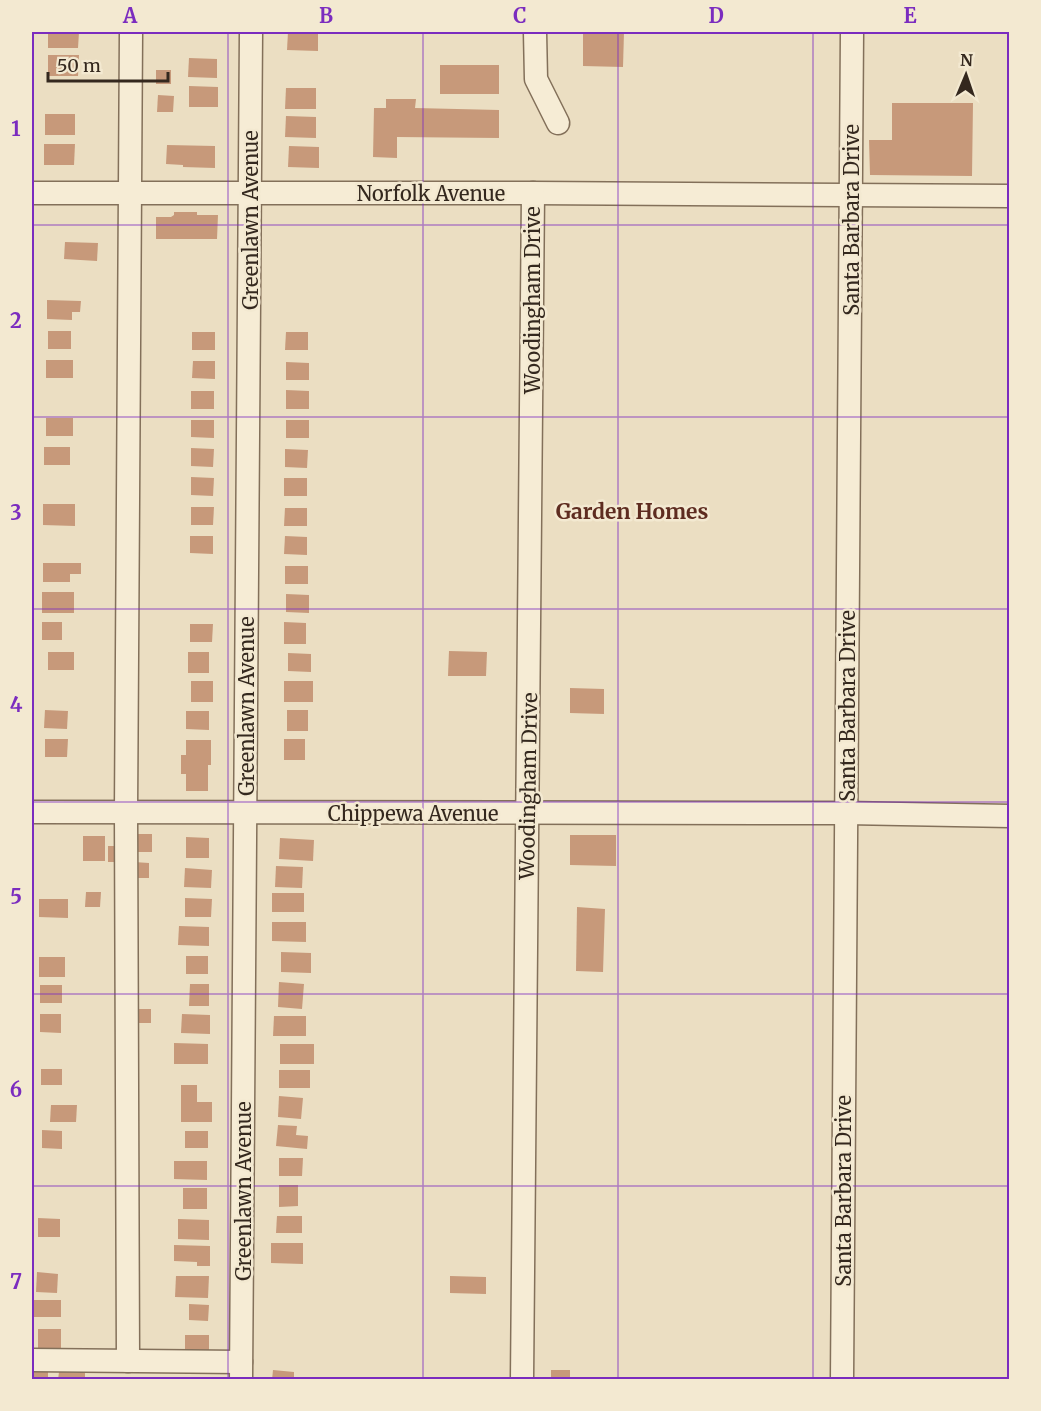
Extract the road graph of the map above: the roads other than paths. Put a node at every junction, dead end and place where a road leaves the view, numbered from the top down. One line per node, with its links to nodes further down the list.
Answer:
1 (132, 32): 8 (street)
2 (251, 32): 9 (street, Greenlawn Avenue)
3 (535, 32): 5 (street)
4 (852, 32): 10 (street, Santa Barbara Drive)
5 (558, 123)
6 (32, 193): 8 (street, Norfolk Avenue)
7 (533, 193): 9 (street, Norfolk Avenue); 10 (street, Norfolk Avenue); 14 (street, Woodingham Drive)
8 (131, 194): 9 (street, Norfolk Avenue); 13 (street)
9 (250, 194): 15 (street, Greenlawn Avenue)
10 (851, 194): 11 (street, Norfolk Avenue); 16 (street, Santa Barbara Drive)
11 (1010, 196)
12 (32, 812): 13 (street, Chippewa Avenue)
13 (126, 812): 15 (street, Chippewa Avenue); 19 (street)
14 (528, 812): 15 (street, Chippewa Avenue); 16 (street, Chippewa Avenue); 21 (street, Woodingham Drive)
15 (246, 813): 20 (street, Greenlawn Avenue)
16 (846, 813): 17 (street, Chippewa Avenue); 22 (street, Santa Barbara Drive)
17 (1010, 816)
18 (32, 1360): 19 (street)
19 (128, 1360): 20 (street)
20 (241, 1371)
21 (522, 1380)
22 (842, 1380)

